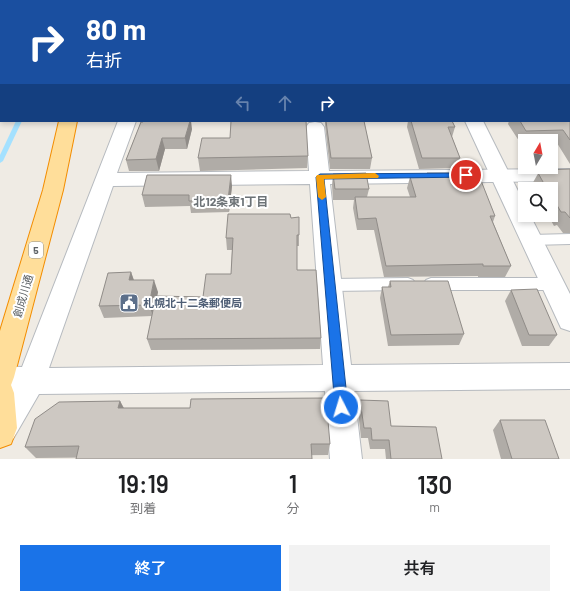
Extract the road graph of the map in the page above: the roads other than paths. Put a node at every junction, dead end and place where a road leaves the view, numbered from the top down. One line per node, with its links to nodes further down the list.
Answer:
1 (68, 122): 15 (highway, 創成川通 / 5)
2 (127, 122): 8 (street)
3 (474, 122): 5 (street)
4 (315, 127): 7 (street)
5 (499, 175): 6 (street); 7 (street); 9 (street)
6 (570, 175)
7 (320, 177): 8 (street); 12 (street)
8 (106, 180): 17 (street)
9 (531, 240): 10 (lane); 11 (street)
10 (570, 240)
11 (553, 284): 12 (lane); 13 (street)
12 (330, 285): 16 (street)
13 (570, 320)
14 (570, 376): 16 (street)
15 (0, 378): 17 (street)
16 (339, 378): 17 (street); 20 (street)
17 (31, 380): 19 (street)
18 (0, 393): 19 (highway)
19 (1, 431)
20 (346, 459)

